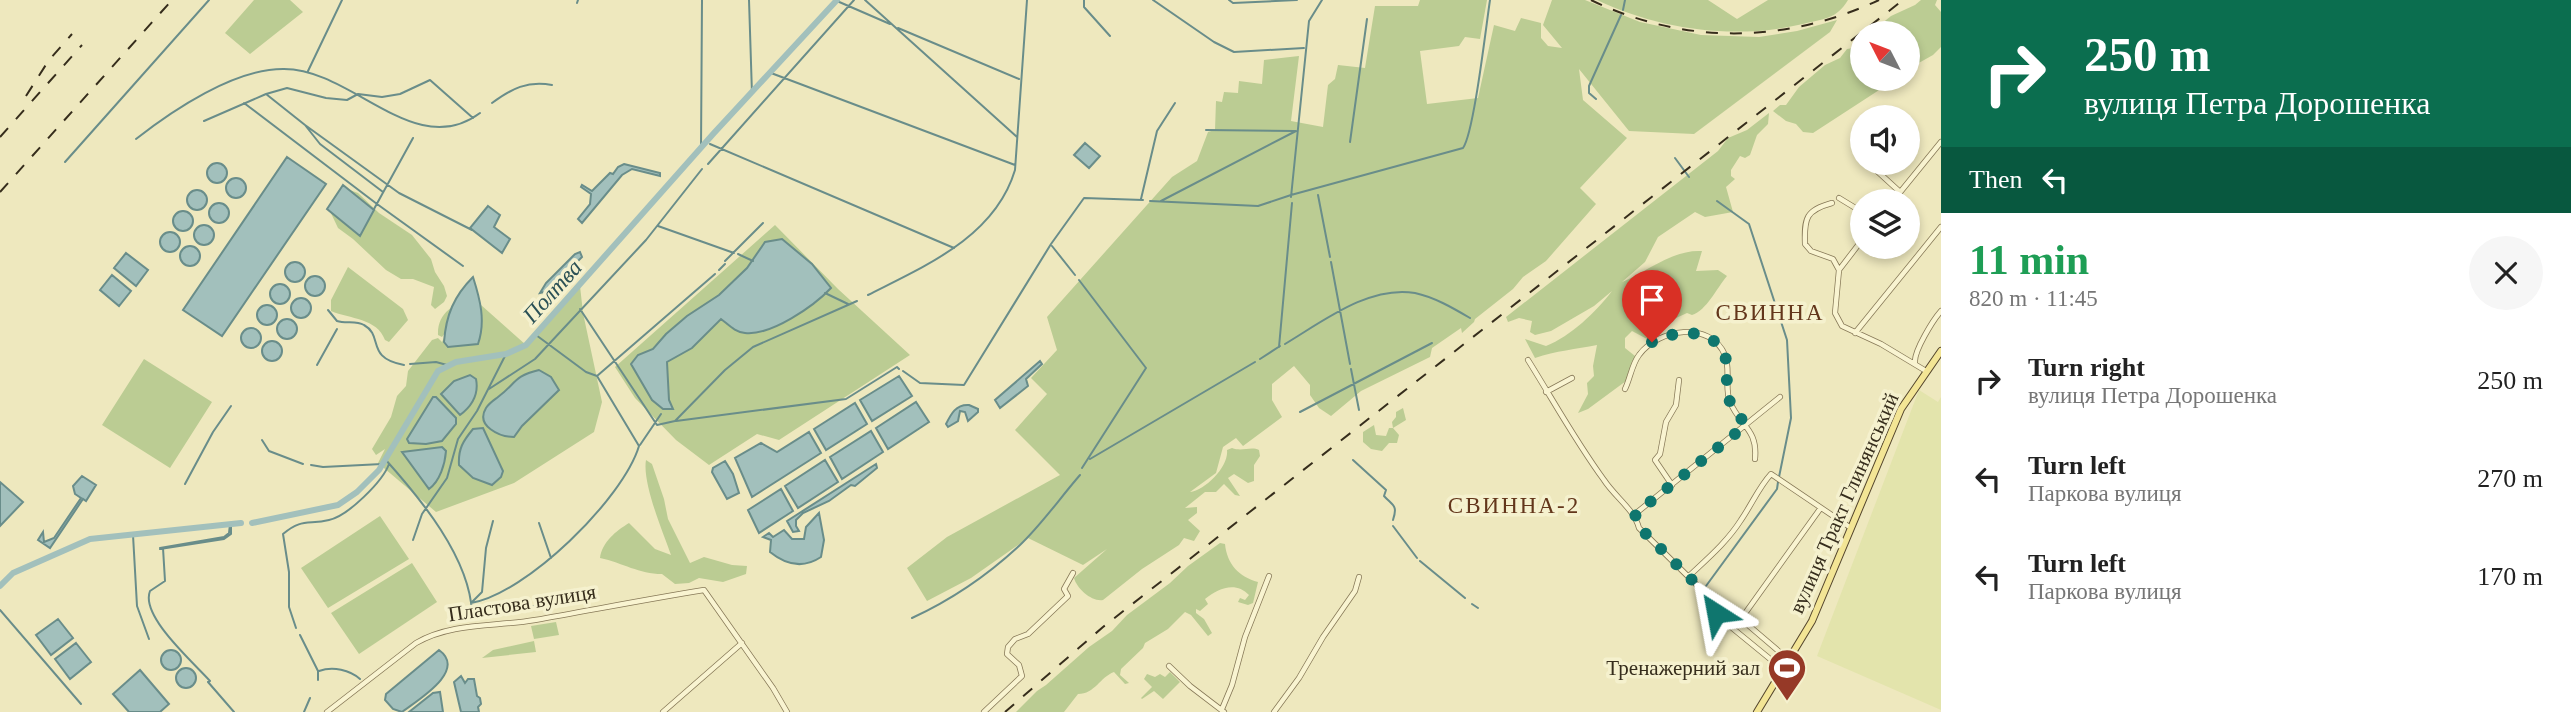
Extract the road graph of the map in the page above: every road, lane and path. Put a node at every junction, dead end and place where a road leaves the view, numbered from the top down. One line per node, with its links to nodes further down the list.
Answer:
1 (1941, 142): 4 (street)
2 (1881, 175): 3 (street)
3 (1897, 189)
4 (1902, 189)
5 (1839, 198): 7 (street)
6 (1832, 203): 10 (street)
7 (1850, 205)
8 (1941, 227): 12 (street)
9 (1850, 256): 10 (street)
10 (1839, 270): 12 (street)
11 (1941, 312): 15 (street)
12 (1855, 333): 15 (street)
13 (1941, 351): 16 (main road, вулиця Тракт Глинянський)
14 (1528, 360): 20 (street)
15 (1915, 362): 16 (street)
16 (1926, 371): 27 (main road, вулиця Тракт Глинянський)
17 (1572, 378): 20 (street)
18 (1679, 380): 24 (street)
19 (1625, 390): 22 (street)
20 (1546, 392): 26 (street)
21 (1780, 397): 22 (street)
22 (1746, 425): 23 (street); 24 (street)
23 (1755, 459)
24 (1672, 485): 26 (street)
25 (1820, 509): 27 (street); 30 (street); 33 (street)
26 (1635, 514): 30 (street)
27 (1851, 529): 33 (main road, вулиця Тракт Глинянський)
28 (1073, 573): 40 (street)
29 (1269, 576): 36 (street)
30 (1688, 576): 35 (street)
31 (1359, 577): 41 (street)
32 (742, 643): 37 (street, Пластова вулиця); 38 (street); 39 (street)
33 (1790, 660): 35 (main road, вулиця Тракт Глинянський)
34 (1169, 666): 36 (street)
35 (1782, 673): 42 (main road, вулиця Тракт Глинянський)
36 (1223, 711)
37 (327, 712)
38 (663, 712)
39 (787, 712)
40 (984, 712)
41 (1274, 712)
42 (1756, 712)

